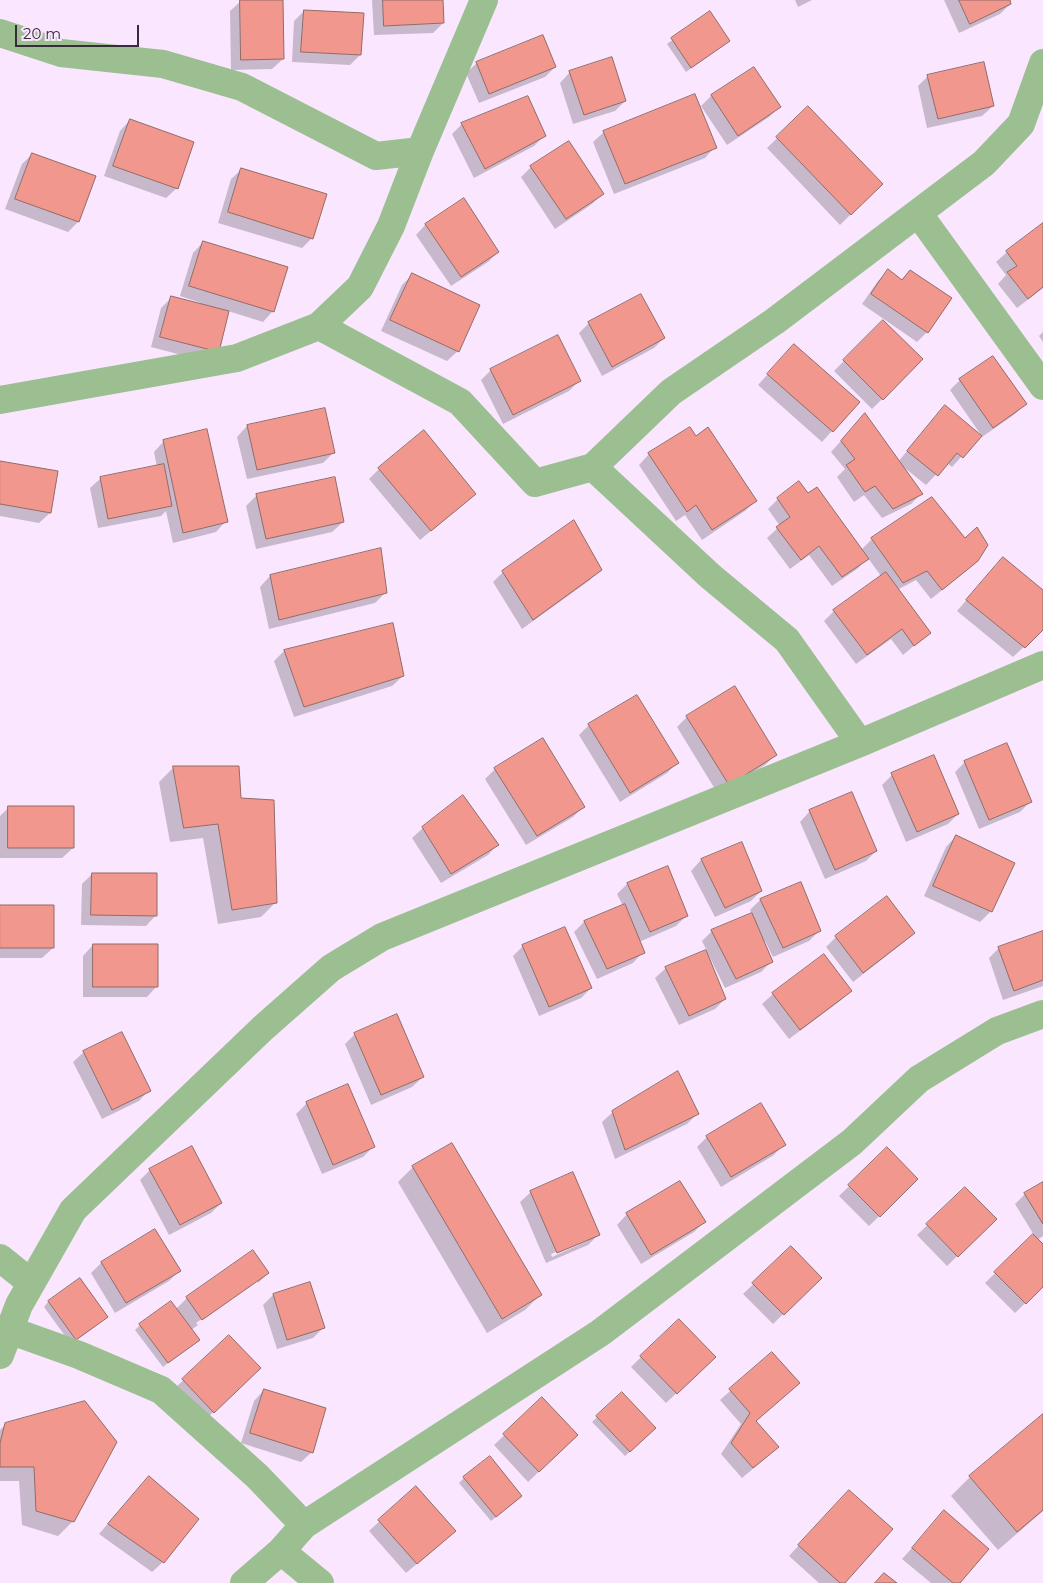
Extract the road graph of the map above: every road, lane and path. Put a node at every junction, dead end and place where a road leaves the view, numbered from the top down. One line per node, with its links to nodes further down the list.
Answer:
1 (484, 0): 4 (street)
2 (0, 33): 4 (street)
3 (1043, 63): 5 (street)
4 (420, 151): 6 (street)
5 (918, 213): 7 (street); 9 (street)
6 (319, 326): 8 (street); 9 (street)
7 (1043, 386)
8 (0, 400)
9 (594, 467): 11 (street)
10 (1043, 665): 11 (street)
11 (860, 743): 14 (street)
12 (1043, 1014): 17 (street)
13 (0, 1258): 14 (street)
14 (30, 1282): 15 (street)
15 (9, 1330): 16 (street); 17 (street)
16 (0, 1355)
17 (304, 1525): 18 (street)
18 (281, 1552): 19 (street); 20 (street)
19 (244, 1583)
20 (320, 1583)

